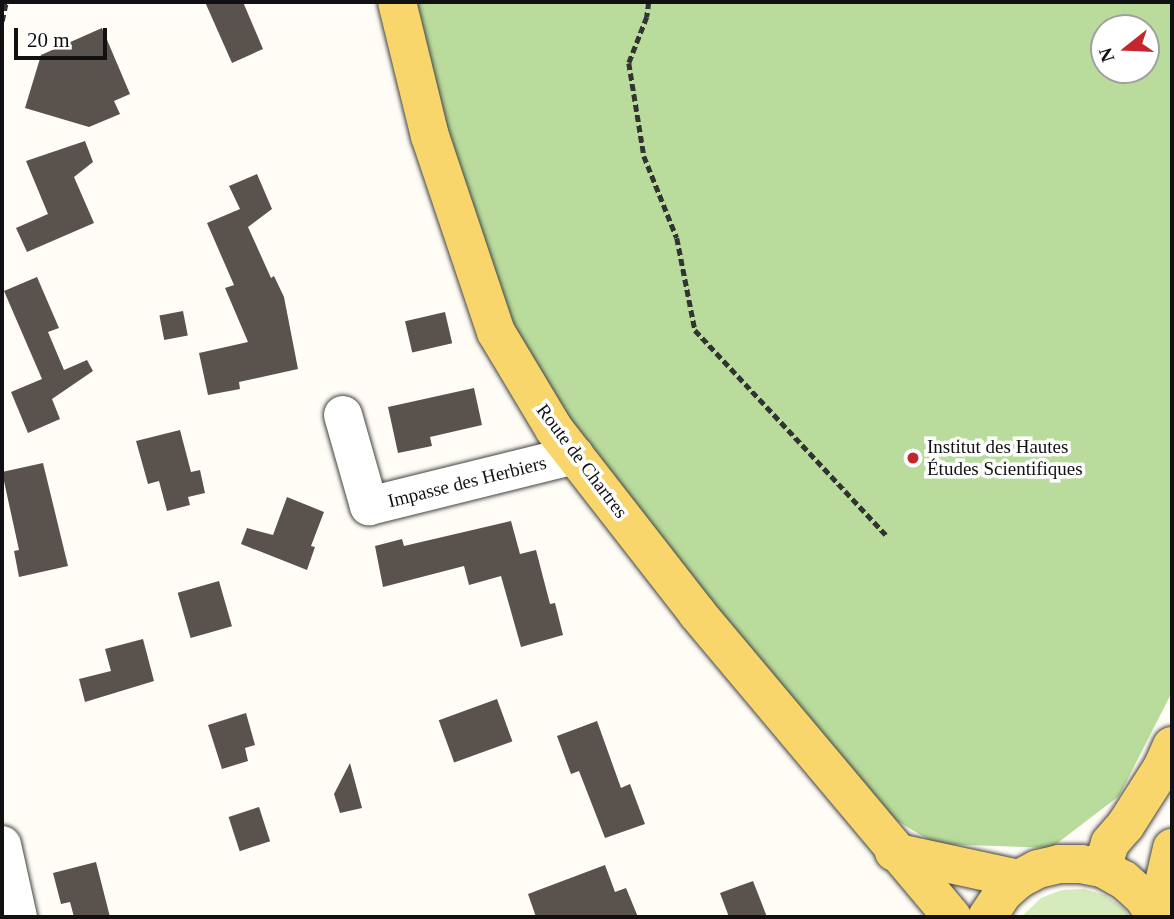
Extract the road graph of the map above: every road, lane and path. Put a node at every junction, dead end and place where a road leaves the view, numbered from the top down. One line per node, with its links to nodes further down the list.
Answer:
1 (6, 2): 4 (path)
2 (397, 2): 6 (main road, Route de Chartres)
3 (649, 2): 7 (path)
4 (2, 21)
5 (343, 415): 6 (street, Impasse des Herbiers)
6 (575, 455): 11 (main road, Route de Chartres)
7 (886, 535)
8 (1172, 746): 12 (main road)
9 (2, 845): 14 (street)
10 (1172, 848): 17 (main road)
11 (894, 852): 13 (main road); 15 (main road, Route de Chartres)
12 (1102, 868): 13 (main road); 17 (main road)
13 (1019, 879): 16 (main road)
14 (18, 917)
15 (952, 917)
16 (987, 917)
17 (1156, 917)

